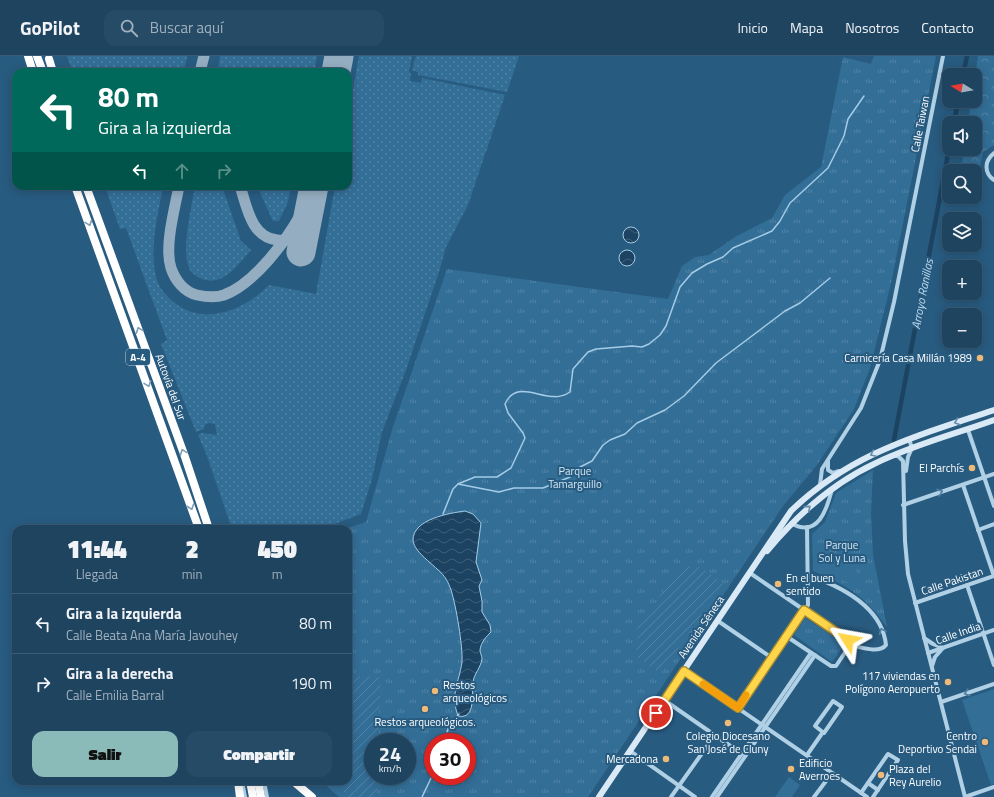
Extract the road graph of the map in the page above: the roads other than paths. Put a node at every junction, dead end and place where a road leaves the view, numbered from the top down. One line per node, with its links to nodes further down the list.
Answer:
1 (28, 56): 5 (highway)
2 (38, 56): 6 (highway)
3 (943, 56): 20 (street, Calle Taiwan)
4 (49, 58): 7 (highway)
5 (32, 68)
6 (42, 68)
7 (52, 68)
8 (994, 153): 9 (street)
9 (994, 180)
10 (76, 190): 32 (highway, Autovía del Sur / A-4, one-way to 32)
11 (87, 190): 13 (highway, Autovía del Sur / A-4)
12 (90, 190): 13 (highway)
13 (111, 254): 33 (highway, Autovía del Sur / A-4, one-way to 13)
14 (994, 410): 17 (street, one-way to 17)
15 (994, 420): 16 (street)
16 (968, 430): 18 (street); 23 (street)
17 (909, 439): 18 (street); 21 (street, Avenida Séneca, one-way to 21)
18 (912, 448): 19 (street, Avenida Séneca); 27 (street)
19 (892, 456): 26 (street, Avenida Séneca); 27 (street)
20 (828, 460): 21 (street); 24 (street, Calle Taiwan)
21 (842, 470): 24 (street, Avenida Séneca)
22 (994, 474): 23 (street)
23 (984, 478): 25 (street); 29 (street)
24 (820, 485): 36 (street, Avenida Séneca)
25 (963, 485): 28 (street, one-way to 25); 35 (street)
26 (832, 489): 30 (street, Avenida Séneca, one-way to 26); 34 (street)
27 (904, 490): 28 (street)
28 (903, 505): 40 (street)
29 (994, 506)
30 (791, 523): 34 (street); 36 (street, Avenida Séneca)
31 (994, 524): 35 (street)
32 (198, 525)
33 (209, 525)
34 (807, 527): 37 (street)
35 (978, 530): 38 (street)
36 (752, 570): 41 (street); 42 (street, Avenida Séneca)
37 (808, 575): 41 (street); 47 (street, one-way to 37)
38 (994, 576): 39 (street, Calle Pakistan)
39 (967, 585): 40 (street, Calle Pakistan); 44 (street)
40 (915, 603): 46 (street)
41 (804, 610): 45 (street); 47 (street)
42 (718, 621): 52 (street); 55 (street, Avenida Séneca)
43 (994, 630): 44 (street, Calle India)
44 (983, 634): 48 (street, Calle India); 53 (street)
45 (786, 636): 49 (street); 52 (street)
46 (924, 638): 48 (street); 50 (street)
47 (850, 645): 51 (street)
48 (943, 648): 50 (street, Calle India); 54 (street)
49 (811, 653): 51 (street); 60 (street)
50 (928, 653): 54 (street)
51 (815, 656): 60 (street)
52 (772, 658): 59 (street)
53 (994, 665)
54 (932, 667): 58 (street)
55 (684, 671): 57 (street, Avenida Séneca); 59 (street)
56 (994, 684): 58 (street, one-way to 58)
57 (664, 700): 62 (street); 63 (street, Avenida Séneca)
58 (940, 702): 92 (street)
59 (738, 708): 60 (street)
60 (764, 726): 64 (street); 65 (street); 88 (street)
61 (823, 732): 61 (street); 65 (street)
62 (715, 735): 64 (street); 74 (street)
63 (630, 751): 74 (street); 84 (street, Avenida Séneca)
64 (742, 754): 87 (street)
65 (807, 755): 66 (street)
66 (832, 773): 77 (street); 89 (street)
67 (868, 783): 76 (street); 76 (street); 77 (street)
68 (238, 785): 78 (highway)
69 (242, 785): 79 (street)
70 (251, 785): 80 (highway)
71 (259, 785): 81 (highway)
72 (265, 785): 82 (street)
73 (298, 785): 83 (highway)
74 (679, 785): 85 (street); 86 (street)
75 (994, 787): 92 (street)
76 (878, 790): 91 (street)
77 (861, 793): 90 (street)
78 (240, 797)
79 (244, 797)
80 (253, 797)
81 (261, 797)
82 (267, 797)
83 (312, 797)
84 (599, 797)
85 (671, 797)
86 (695, 797)
87 (712, 797)
88 (717, 797)
89 (814, 797)
90 (867, 797)
91 (873, 797)
92 (965, 797)

